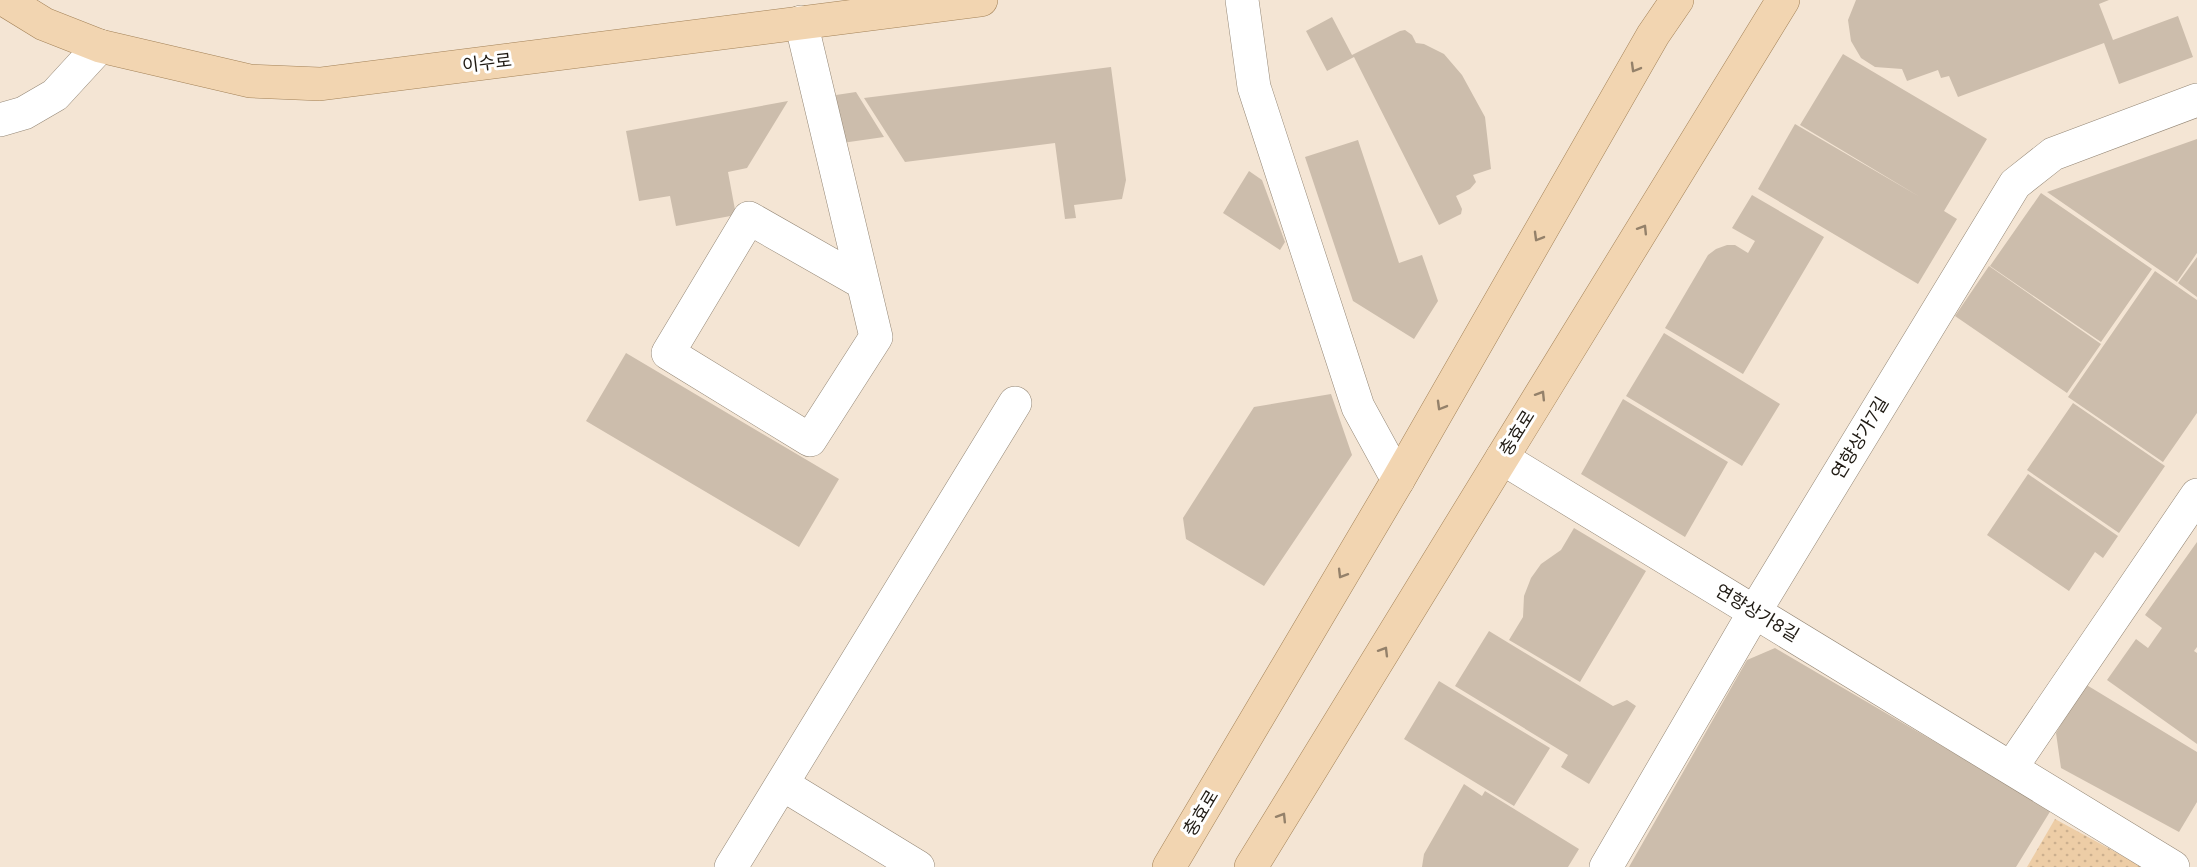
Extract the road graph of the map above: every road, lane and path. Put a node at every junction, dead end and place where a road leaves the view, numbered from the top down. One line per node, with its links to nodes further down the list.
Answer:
1 (981, 0): 7 (main road, 이수로)
2 (1242, 0): 15 (street)
3 (1657, 0): 8 (main road)
4 (1677, 0): 8 (main road, 충효로)
5 (1783, 0): 14 (main road, 충효로, one-way to 5)
6 (15, 4): 9 (main road, 이수로)
7 (801, 22): 9 (main road, 이수로); 12 (street)
8 (1653, 35): 15 (main road, 충효로, one-way to 15)
9 (100, 46): 11 (street)
10 (2197, 100): 17 (street, 연향상가7길)
11 (0, 120)
12 (863, 283): 12 (street)
13 (1015, 403): 19 (street)
14 (1502, 458): 17 (street, 연향상가8길); 23 (main road, 충효로, one-way to 14)
15 (1398, 480): 22 (main road, 충효로, one-way to 22)
16 (2197, 495): 18 (street)
17 (1755, 611): 18 (street, 연향상가8길); 24 (street, 연향상가7길)
18 (2011, 768): 25 (street, 연향상가8길)
19 (782, 784): 20 (street); 21 (street)
20 (731, 867)
21 (918, 867)
22 (1169, 867)
23 (1251, 867)
24 (1606, 867)
25 (2173, 867)

